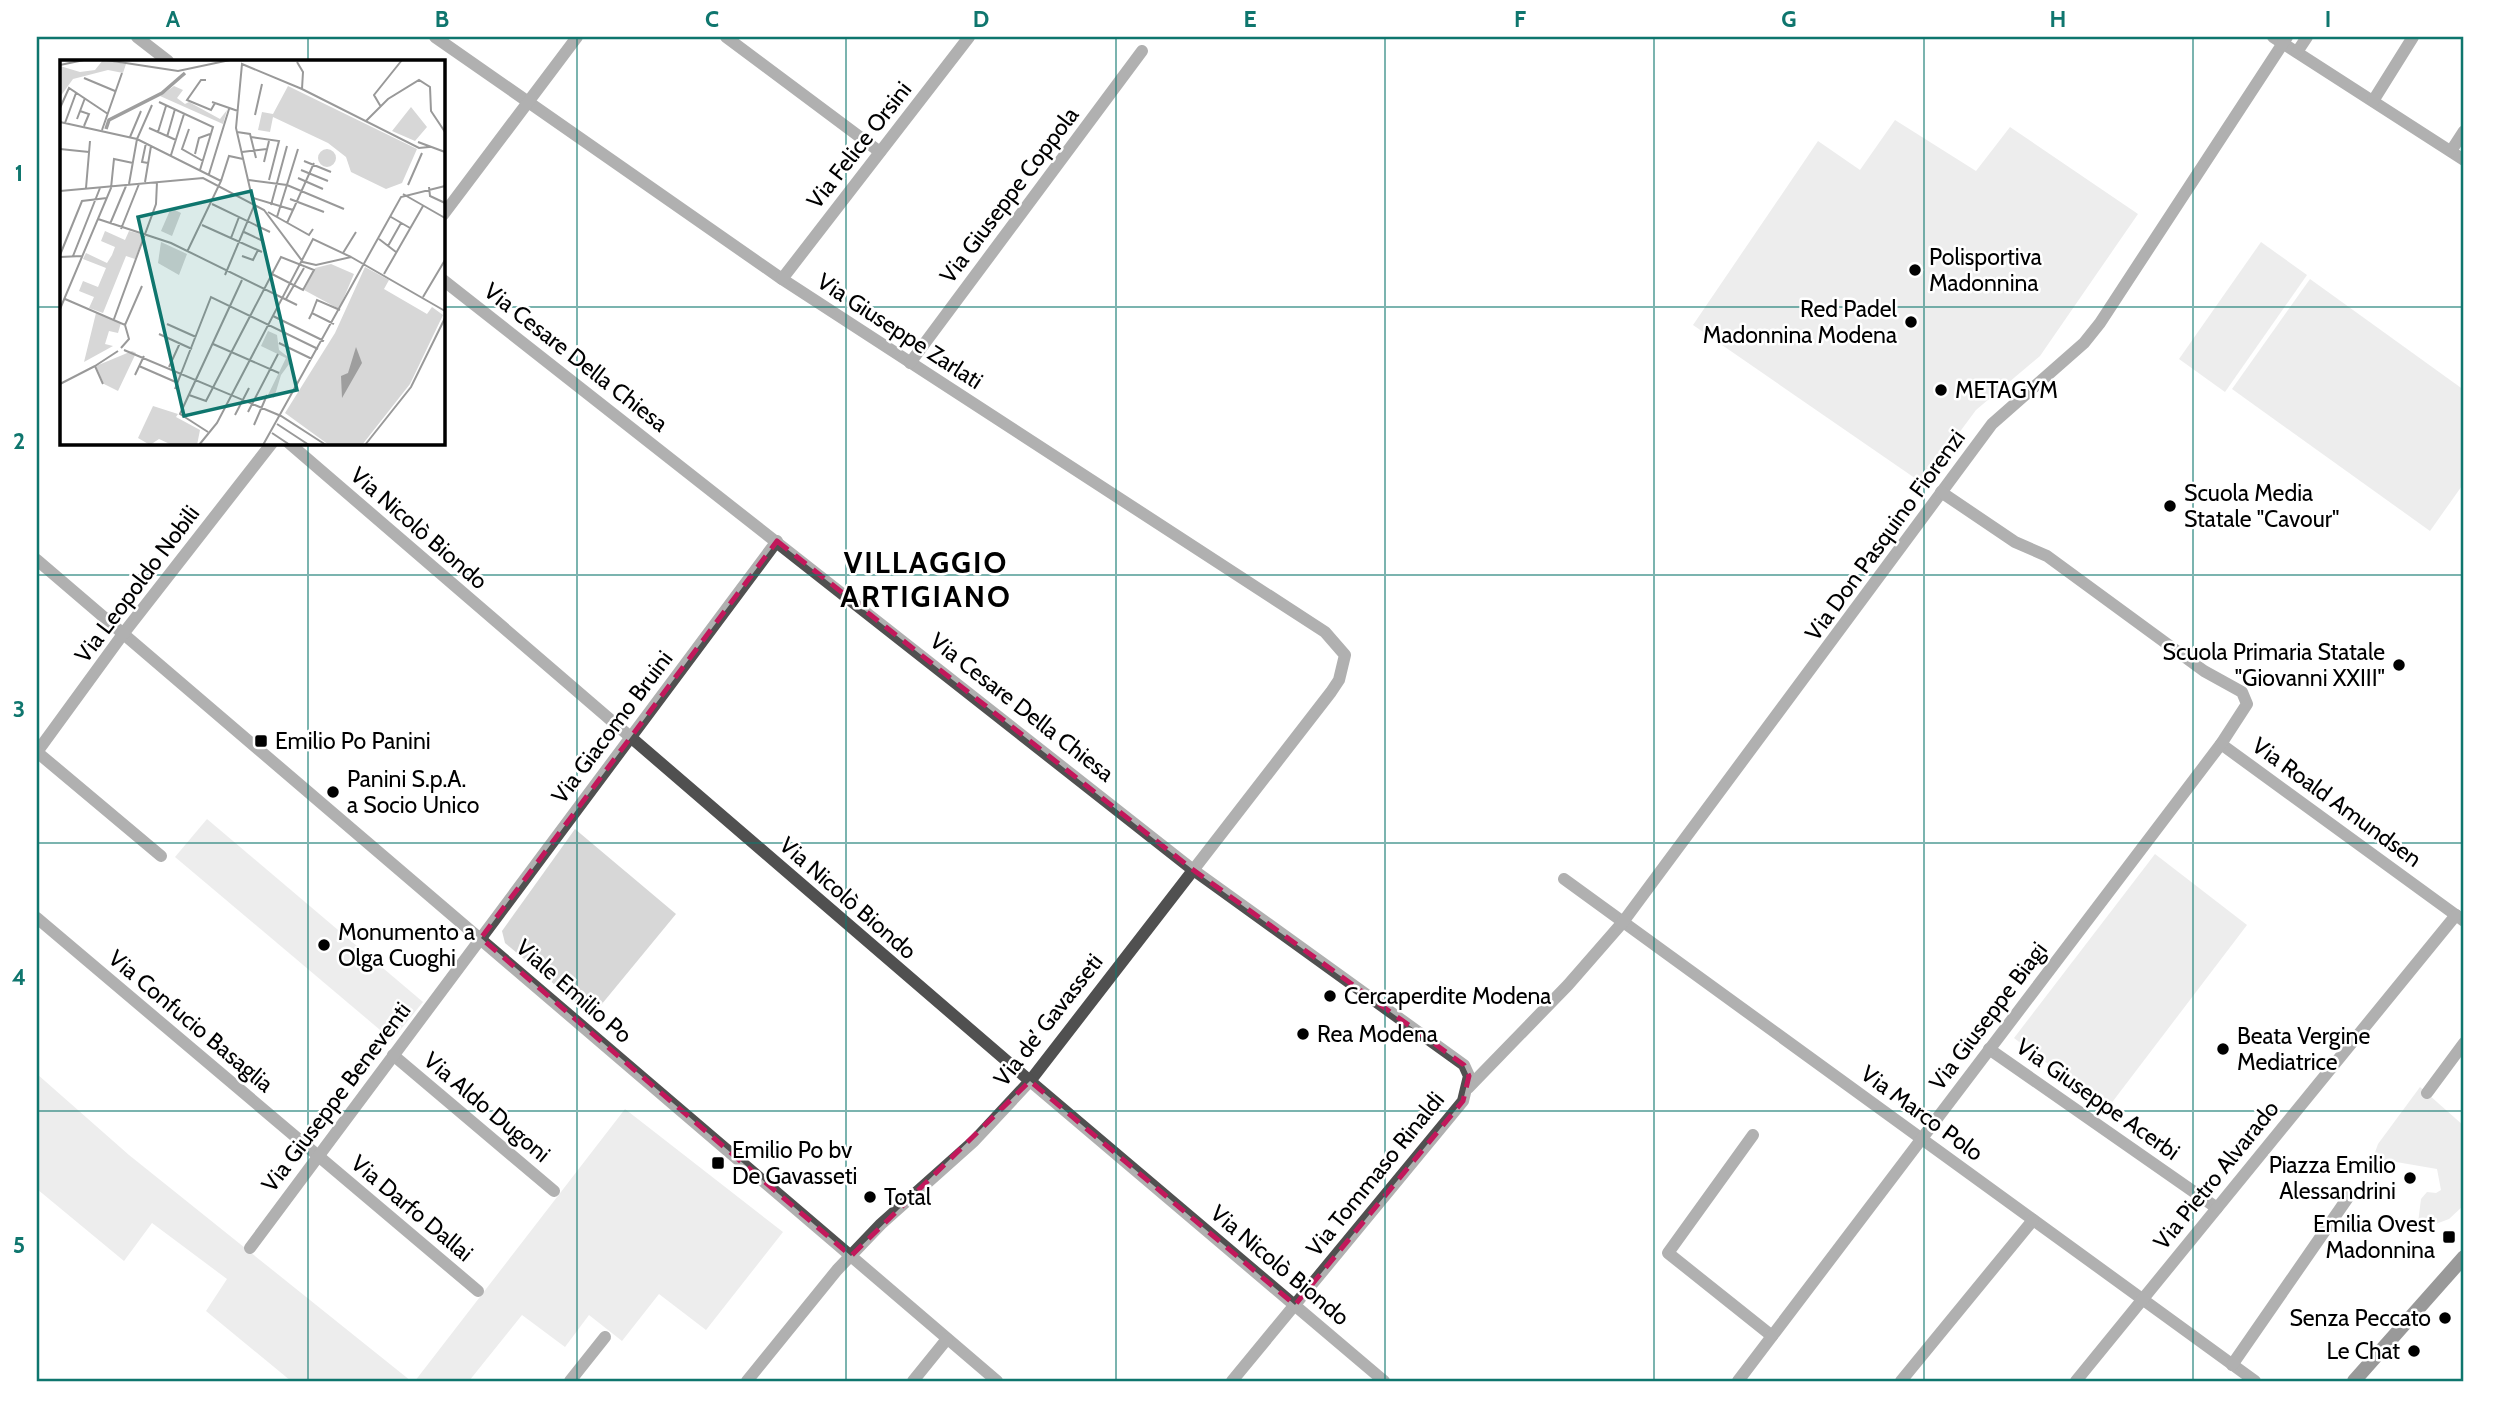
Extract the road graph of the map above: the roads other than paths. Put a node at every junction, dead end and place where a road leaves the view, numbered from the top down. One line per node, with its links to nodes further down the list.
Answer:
1 (137, 37): 11 (street)
2 (435, 37): 12 (street, Via Giuseppe Zarlati)
3 (577, 37): 12 (street)
4 (726, 37): 16 (street)
5 (969, 37): 16 (street, Via Felice Orsini)
6 (2307, 37): 10 (street)
7 (2413, 37): 13 (street)
8 (2281, 39): 10 (street); 24 (street, Via Don Pasquino Fiorenzi)
9 (1142, 51): 21 (street, Via Giuseppe Coppola)
10 (2297, 52): 13 (street)
11 (166, 60)
12 (528, 101): 18 (street); 19 (street, Via Giuseppe Zarlati)
13 (2373, 101): 15 (street)
14 (2464, 131): 15 (street)
15 (2451, 151): 17 (street)
16 (880, 152): 19 (street, Via Felice Orsini)
17 (2464, 160)
18 (444, 214)
19 (782, 279): 21 (street, Via Giuseppe Zarlati)
20 (444, 281): 25 (street, Via Cesare Della Chiesa)
21 (910, 363): 28 (street, Via Giuseppe Zarlati)
22 (271, 444): 27 (street, Via Leopoldo Nobili)
23 (290, 444): 29 (street, Via Nicolò Biondo)
24 (1941, 492): 30 (street, Via Roald Amundsen); 37 (street, Via Don Pasquino Fiorenzi)
25 (777, 541): 29 (street, Via Giacomo Bruini); 33 (street, Via Cesare Della Chiesa)
26 (37, 560): 27 (street, Viale Emilio Po)
27 (123, 634): 31 (street, Via Leopoldo Nobili); 38 (street, Viale Emilio Po)
28 (1345, 655): 33 (street, Via de’ Gavasseti)
29 (630, 737): 38 (street, Via Giacomo Bruini); 42 (street, Via Nicolò Biondo)
30 (2221, 744): 36 (street, Via Roald Amundsen); 40 (street, Via Giuseppe Biagi)
31 (37, 752): 32 (street)
32 (161, 856)
33 (1192, 869): 42 (street, Via de’ Gavasseti); 43 (street, Via Cesare Della Chiesa)
34 (1564, 879): 37 (street, Via Marco Polo)
35 (37, 918): 47 (street, Via Confucio Basaglia)
36 (2460, 918): 50 (street, Via Pietro Alvarado)
37 (1623, 922): 43 (street, Via Don Pasquino Fiorenzi); 46 (street, Via Marco Polo)
38 (481, 938): 41 (street, Via Giuseppe Beneventi); 53 (street, Viale Emilio Po)
39 (2464, 1043): 44 (street)
40 (1989, 1049): 46 (street, Via Giuseppe Biagi); 50 (street, Via Giuseppe Acerbi)
41 (393, 1055): 47 (street, Via Giuseppe Beneventi); 48 (street, Via Aldo Dugoni)
42 (1030, 1081): 53 (street, Via de’ Gavasseti); 57 (street, Via Nicolò Biondo)
43 (1468, 1088): 57 (street, Via Tommaso Rinaldi)
44 (2427, 1093)
45 (1754, 1135): 58 (street)
46 (1921, 1139): 51 (street, Via Marco Polo); 58 (street, Via Giuseppe Biagi)
47 (318, 1156): 52 (street, Via Giuseppe Beneventi); 55 (street, Via Darfo Dallai)
48 (554, 1191)
49 (2349, 1196): 61 (street)
50 (2217, 1208): 56 (street, Via Pietro Alvarado)
51 (2034, 1220): 56 (street, Via Marco Polo); 69 (street)
52 (250, 1248)
53 (850, 1256): 60 (street, Viale Emilio Po); 63 (street, Via de’ Gavasseti)
54 (2464, 1257): 72 (main road)
55 (478, 1292)
56 (2143, 1299): 61 (street, Via Marco Polo); 70 (street, Via Pietro Alvarado)
57 (1294, 1305): 66 (street, Via Tommaso Rinaldi); 67 (street, Via Nicolò Biondo)
58 (1772, 1336): 68 (street, Via Giuseppe Biagi)
59 (605, 1337): 62 (street)
60 (947, 1339): 64 (street); 65 (street, Viale Emilio Po)
61 (2232, 1365): 71 (street, Via Marco Polo)
62 (570, 1381)
63 (747, 1381)
64 (913, 1381)
65 (997, 1381)
66 (1232, 1381)
67 (1384, 1381)
68 (1738, 1381)
69 (1901, 1381)
70 (2076, 1381)
71 (2255, 1381)
72 (2354, 1381)

